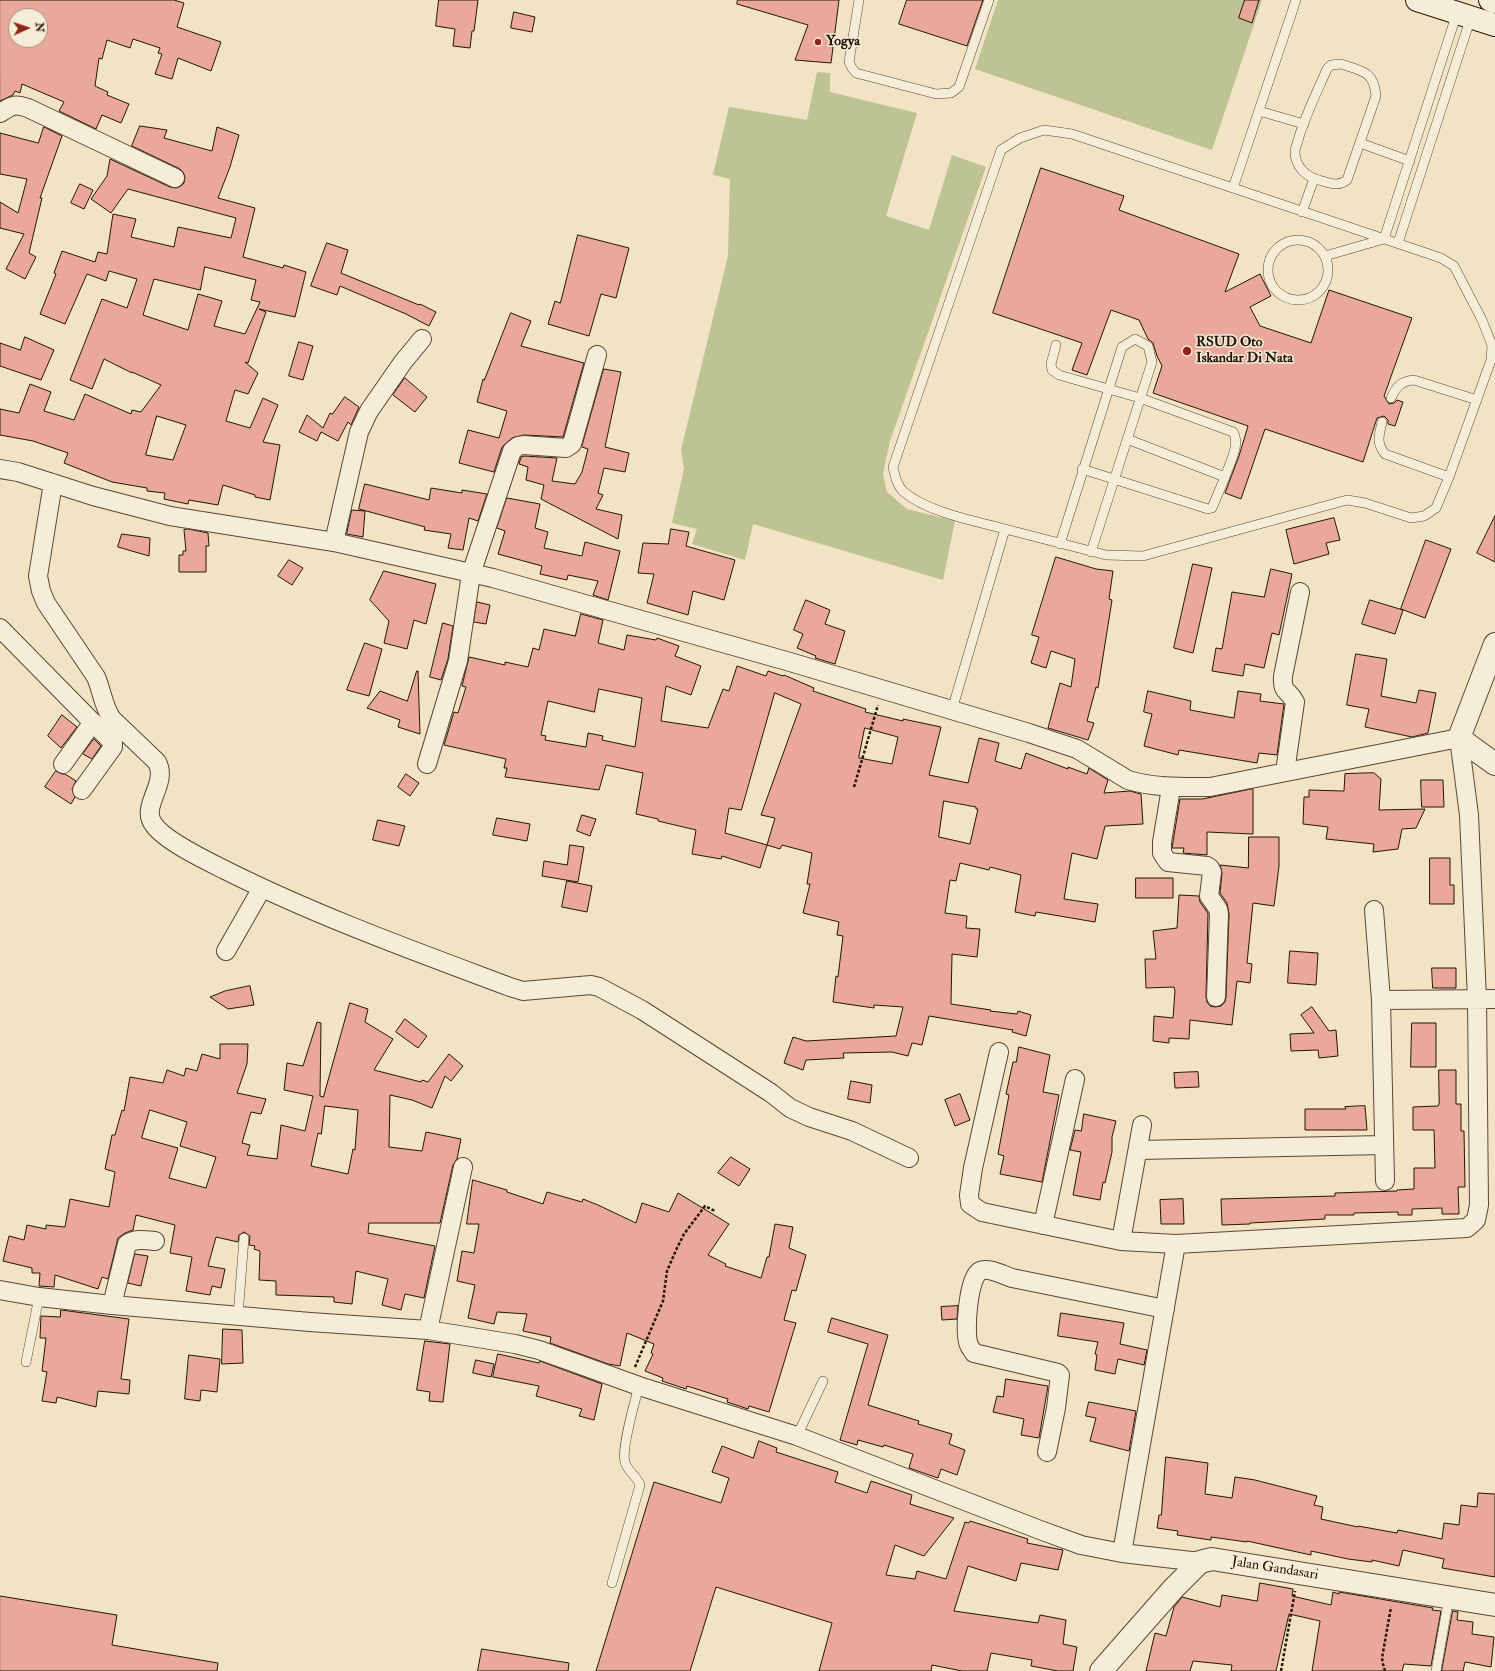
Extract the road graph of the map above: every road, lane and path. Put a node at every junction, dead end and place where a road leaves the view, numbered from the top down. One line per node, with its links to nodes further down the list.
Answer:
1 (859, 0): 2 (lane)
2 (989, 0)
3 (1296, 0): 9 (lane)
4 (1417, 0): 7 (street)
5 (1490, 0): 6 (street)
6 (1495, 2)
7 (1464, 15): 8 (street); 13 (lane); 19 (lane)
8 (1495, 25)
9 (1259, 111): 11 (lane); 16 (lane)
10 (0, 113): 14 (street)
11 (1304, 124): 12 (lane); 15 (lane)
12 (1360, 143): 13 (lane); 15 (lane)
13 (1410, 161): 18 (lane)
14 (175, 178)
15 (1314, 179): 17 (lane)
16 (1233, 188): 17 (lane); 36 (lane)
17 (1302, 212): 18 (lane)
18 (1384, 239): 19 (lane); 20 (lane)
19 (1398, 243): 27 (lane)
20 (1325, 256): 20 (lane)
21 (422, 339): 37 (street)
22 (1056, 345): 24 (lane)
23 (597, 355): 40 (street)
24 (1108, 389): 25 (lane); 25 (lane); 31 (lane)
25 (1140, 398): 29 (lane); 32 (lane)
26 (1391, 398): 27 (lane)
27 (1476, 400): 33 (lane)
28 (1382, 422): 33 (lane)
29 (1127, 439): 32 (lane); 34 (lane)
30 (0, 468): 35 (street)
31 (1082, 469): 34 (lane); 38 (lane)
32 (1224, 477): 34 (lane)
33 (1449, 477): 39 (lane)
34 (1113, 479): 39 (lane)
35 (53, 483): 37 (street); 55 (street)
36 (1005, 529): 38 (lane); 45 (lane)
37 (334, 542): 40 (street)
38 (1060, 544): 39 (lane)
39 (1091, 552)
40 (471, 574): 44 (street); 49 (street)
41 (1300, 592): 51 (street)
42 (0, 628): 46 (street)
43 (1495, 644): 47 (street)
44 (882, 690): 45 (street); 52 (path)
45 (952, 710): 53 (street)
46 (93, 722): 48 (street); 54 (street)
47 (1459, 738): 50 (street); 51 (street); 59 (street)
48 (63, 764)
49 (427, 764)
50 (1495, 764)
51 (1285, 772): 53 (street)
52 (854, 787)
53 (1171, 788): 58 (street)
54 (82, 790)
55 (262, 888): 57 (street); 67 (street)
56 (1374, 910): 61 (street)
57 (226, 951)
58 (1216, 997)
59 (1477, 999): 60 (street); 61 (street); 75 (street)
60 (1495, 999)
61 (1381, 1000): 65 (street)
62 (999, 1052): 71 (street)
63 (1076, 1079): 71 (street)
64 (1142, 1125): 66 (street)
65 (1384, 1145): 66 (street); 69 (street)
66 (1138, 1150): 74 (street)
67 (909, 1158)
68 (462, 1167): 81 (street)
69 (1385, 1181)
70 (715, 1211): 84 (path)
71 (1043, 1224): 74 (street)
72 (244, 1238): 80 (lane)
73 (155, 1241): 78 (street)
74 (1121, 1241): 75 (street)
75 (1176, 1244): 79 (street)
76 (0, 1290): 77 (street)
77 (39, 1297): 78 (street); 82 (lane)
78 (112, 1305): 80 (street)
79 (1165, 1309): 86 (street); 87 (street)
80 (238, 1316): 81 (street)
81 (428, 1330): 84 (street)
82 (26, 1362)
83 (823, 1380): 85 (lane)
84 (634, 1384): 85 (street); 90 (lane)
85 (797, 1436): 87 (street)
86 (1047, 1452)
87 (1122, 1553): 88 (street)
88 (1200, 1562): 89 (street, Jalan Gandasari); 94 (street)
89 (1298, 1572): 91 (street, Jalan Gandasari); 95 (path)
90 (612, 1583)
91 (1394, 1588): 92 (street, Jalan Gandasari); 96 (path)
92 (1449, 1597): 93 (street, Jalan Gandasari); 97 (lane)
93 (1495, 1605)
94 (1101, 1671)
95 (1281, 1671)
96 (1385, 1671)
97 (1436, 1671)

